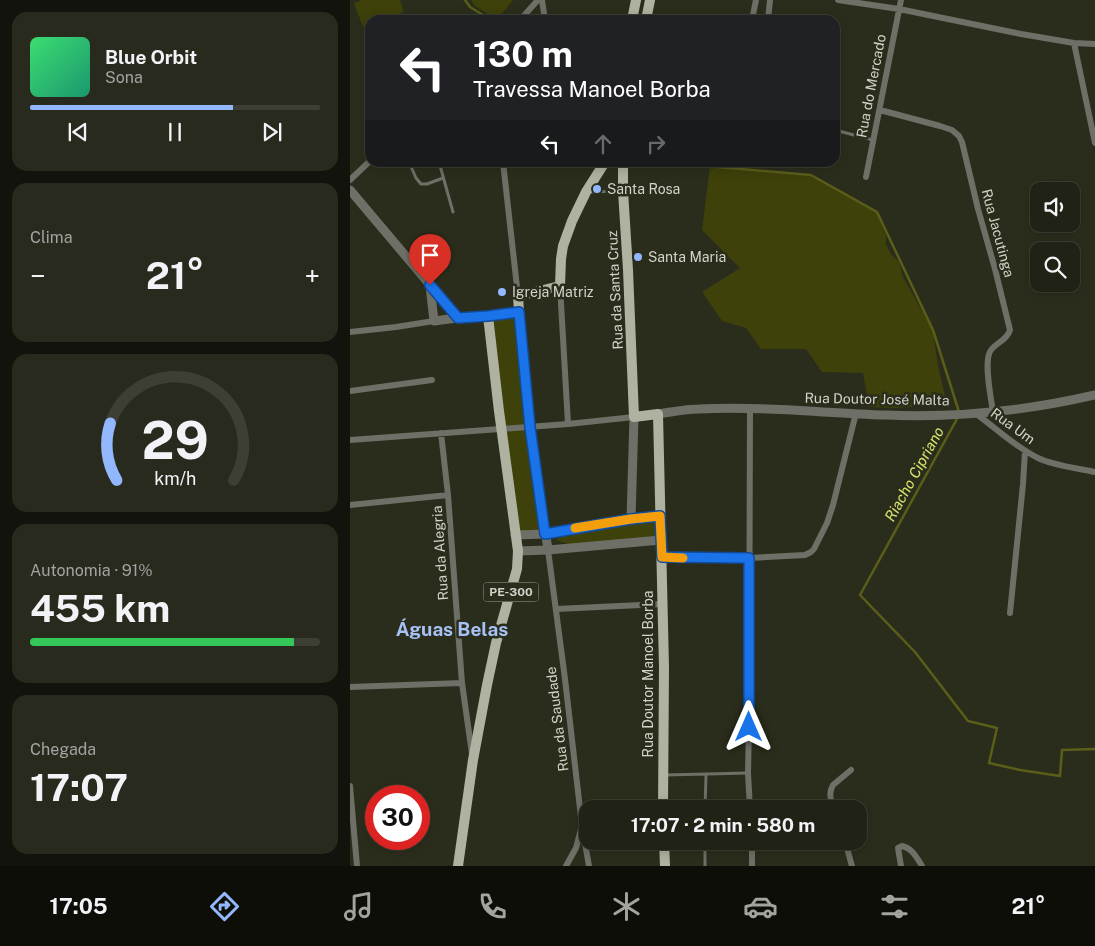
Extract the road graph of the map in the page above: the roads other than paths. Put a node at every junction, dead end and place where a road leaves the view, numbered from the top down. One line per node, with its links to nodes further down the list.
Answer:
1 (538, 0): 10 (street)
2 (542, 0): 11 (street)
3 (636, 0): 12 (main road)
4 (650, 0): 13 (main road)
5 (756, 0): 14 (street)
6 (770, 0): 15 (street)
7 (838, 0): 9 (street)
8 (901, 0): 9 (street, Rua do Mercado)
9 (899, 9): 16 (street); 18 (street, Rua do Mercado)
10 (524, 15)
11 (544, 15)
12 (633, 15)
13 (647, 15)
14 (753, 15)
15 (768, 15)
16 (1074, 43): 17 (street); 21 (street)
17 (1095, 44)
18 (880, 110): 20 (street, Rua do Mercado); 47 (street, Rua Jacutinga)
19 (840, 131): 20 (lane)
20 (874, 141): 28 (street, Rua do Mercado)
21 (1095, 143)
22 (365, 166): 30 (street)
23 (411, 167): 29 (lane)
24 (441, 167): 29 (lane)
25 (504, 167): 37 (street)
26 (602, 167): 33 (main road)
27 (623, 167): 32 (main road, Rua da Santa Cruz)
28 (866, 177)
29 (443, 178): 34 (lane)
30 (350, 180)
31 (350, 190): 35 (street)
32 (623, 191): 33 (lane); 51 (main road, Rua da Santa Cruz)
33 (586, 192): 36 (main road)
34 (453, 212)
35 (430, 285): 40 (street); 41 (street)
36 (560, 286): 37 (main road); 52 (street)
37 (518, 296): 38 (main road)
38 (519, 312): 39 (main road); 53 (street)
39 (488, 316): 40 (street); 54 (main road, PE-300)
40 (458, 318): 41 (street)
41 (434, 322): 42 (street)
42 (350, 332)
43 (432, 380): 44 (street)
44 (350, 390)
45 (1095, 395): 47 (street, Rua Doutor José Malta)
46 (750, 409): 48 (street, Rua Doutor José Malta); 50 (street, Rua Doutor José Malta); 69 (street)
47 (993, 412): 49 (street, Rua Doutor José Malta)
48 (856, 413): 49 (street, Rua Doutor José Malta); 69 (street)
49 (975, 413): 57 (street, Rua Um)
50 (658, 414): 51 (main road); 61 (main road, Rua Doutor Manoel Borba)
51 (634, 417): 52 (street); 62 (street)
52 (568, 424): 53 (street)
53 (530, 427): 54 (street); 63 (street)
54 (502, 429): 55 (street); 64 (main road, PE-300)
55 (441, 433): 56 (street); 59 (street, Rua da Alegria)
56 (350, 440)
57 (1025, 451): 58 (street, Rua Um); 72 (street)
58 (1095, 472)
59 (448, 495): 60 (street); 73 (street, Rua da Alegria)
60 (350, 506)
61 (660, 516): 62 (street); 65 (main road, Rua Doutor Manoel Borba)
62 (631, 519): 63 (street)
63 (545, 534): 64 (street); 66 (street)
64 (515, 535): 67 (main road, PE-300)
65 (661, 540): 66 (street); 68 (main road, Rua Doutor Manoel Borba)
66 (548, 550): 67 (street); 71 (street, Rua da Saudade)
67 (518, 551): 75 (main road, PE-300)
68 (662, 557): 69 (street); 70 (main road, Rua Doutor Manoel Borba)
69 (749, 558): 77 (street)
70 (662, 604): 71 (street); 78 (main road, Rua Doutor Manoel Borba)
71 (556, 609): 85 (street, Rua da Saudade)
72 (1010, 613)
73 (462, 683): 74 (street); 75 (street, Rua da Alegria)
74 (350, 687)
75 (473, 760): 93 (main road, PE-300)
76 (851, 770): 84 (street)
77 (748, 773): 79 (lane); 83 (street)
78 (662, 775): 79 (lane); 81 (main road, Rua Doutor Manoel Borba)
79 (706, 775): 82 (lane)
80 (350, 786): 92 (street)
81 (663, 800)
82 (706, 800)
83 (750, 800)
84 (831, 800)
85 (579, 801)
86 (579, 837): 94 (street, Rua da Saudade)
87 (586, 850): 95 (street, Rua da Saudade)
88 (664, 850): 96 (main road)
89 (705, 850): 97 (lane)
90 (752, 850): 98 (street)
91 (848, 850): 99 (street)
92 (357, 866)
93 (458, 866)
94 (566, 866)
95 (589, 866)
96 (665, 866)
97 (705, 866)
98 (752, 866)
99 (852, 866)
100 (900, 866): 101 (street)
101 (922, 866)

